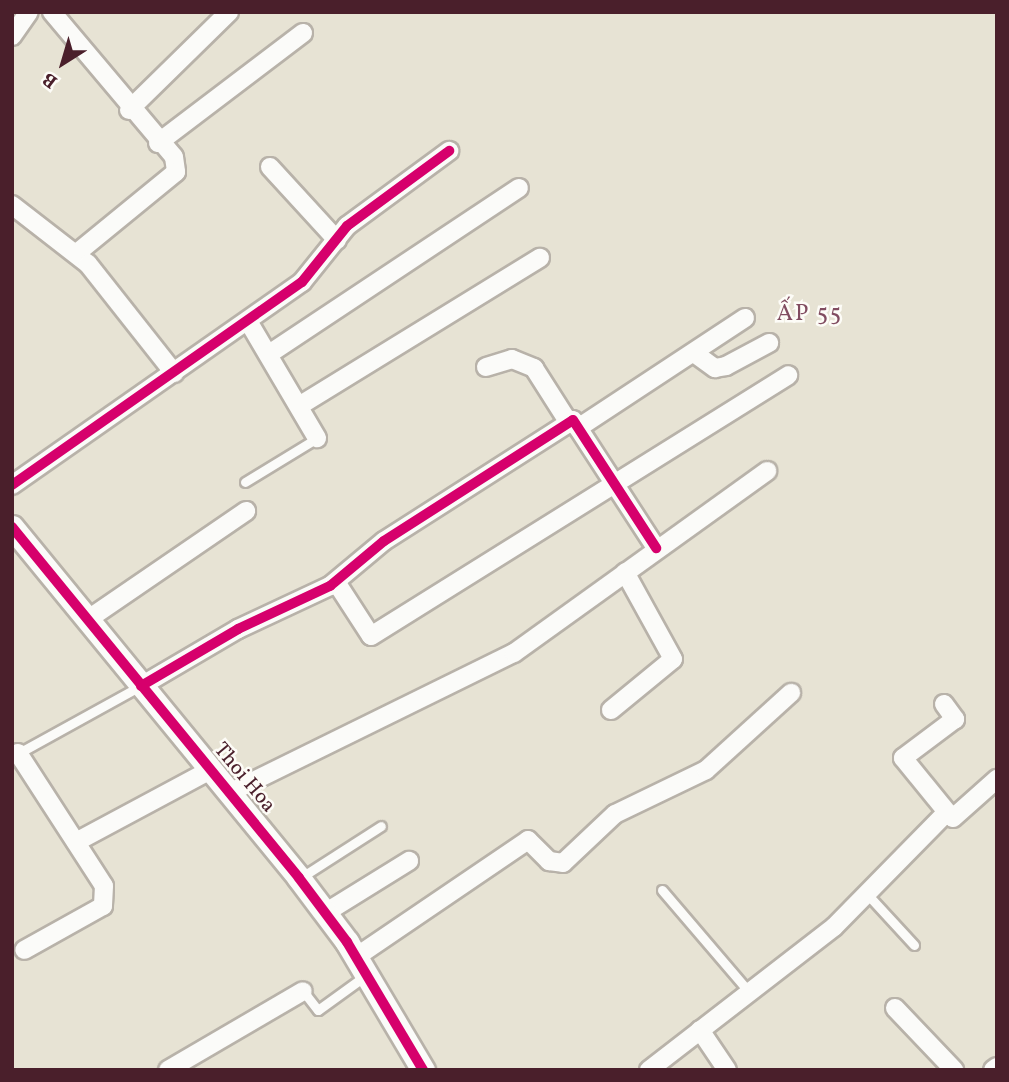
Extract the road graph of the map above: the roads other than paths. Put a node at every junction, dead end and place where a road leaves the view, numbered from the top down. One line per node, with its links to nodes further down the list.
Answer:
1 (29, 12): 5 (street)
2 (52, 12): 6 (street)
3 (229, 12): 6 (street)
4 (303, 33): 7 (street)
5 (12, 36)
6 (129, 110): 7 (street)
7 (158, 143): 13 (street)
8 (449, 151): 12 (street)
9 (270, 167): 12 (street)
10 (519, 188): 19 (street)
11 (12, 205): 13 (street)
12 (337, 240): 16 (street)
13 (77, 254): 21 (street)
14 (540, 258): 23 (street)
15 (745, 318): 18 (street)
16 (248, 321): 19 (street); 21 (street)
17 (769, 343): 18 (street)
18 (695, 353): 24 (street)
19 (269, 354): 23 (street)
20 (486, 366): 24 (street)
21 (174, 373): 28 (street)
22 (788, 375): 29 (street)
23 (299, 406): 25 (street)
24 (574, 425): 29 (street); 34 (street)
25 (317, 438): 27 (lane)
26 (767, 471): 32 (street)
27 (246, 482)
28 (12, 485)
29 (616, 486): 32 (street); 34 (street)
30 (246, 511): 35 (street)
31 (12, 527): 35 (street, Thoi Hoa)
32 (656, 548): 33 (street)
33 (625, 572): 39 (street); 43 (street)
34 (336, 582): 36 (street)
35 (88, 620): 36 (street, Thoi Hoa)
36 (141, 686): 40 (lane); 41 (street, Thoi Hoa)
37 (791, 693): 54 (street)
38 (944, 704): 44 (street)
39 (611, 710)
40 (15, 755): 46 (street)
41 (212, 769): 43 (street, Thoi Hoa); 46 (street)
42 (997, 779): 44 (street)
43 (232, 792): 48 (street, Thoi Hoa)
44 (947, 812): 50 (street)
45 (381, 826): 48 (lane)
46 (76, 842): 53 (street)
47 (409, 861): 51 (street)
48 (299, 878): 51 (street, Thoi Hoa)
49 (662, 890): 56 (lane)
50 (868, 895): 52 (lane); 56 (street)
51 (325, 913): 54 (street, Thoi Hoa)
52 (914, 945)
53 (23, 950)
54 (361, 966): 55 (lane); 60 (street, Thoi Hoa)
55 (303, 991): 59 (street)
56 (749, 992): 58 (street)
57 (895, 1008): 63 (street)
58 (700, 1030): 61 (street); 62 (street)
59 (168, 1070)
60 (423, 1070)
61 (649, 1070)
62 (727, 1070)
63 (954, 1070)

